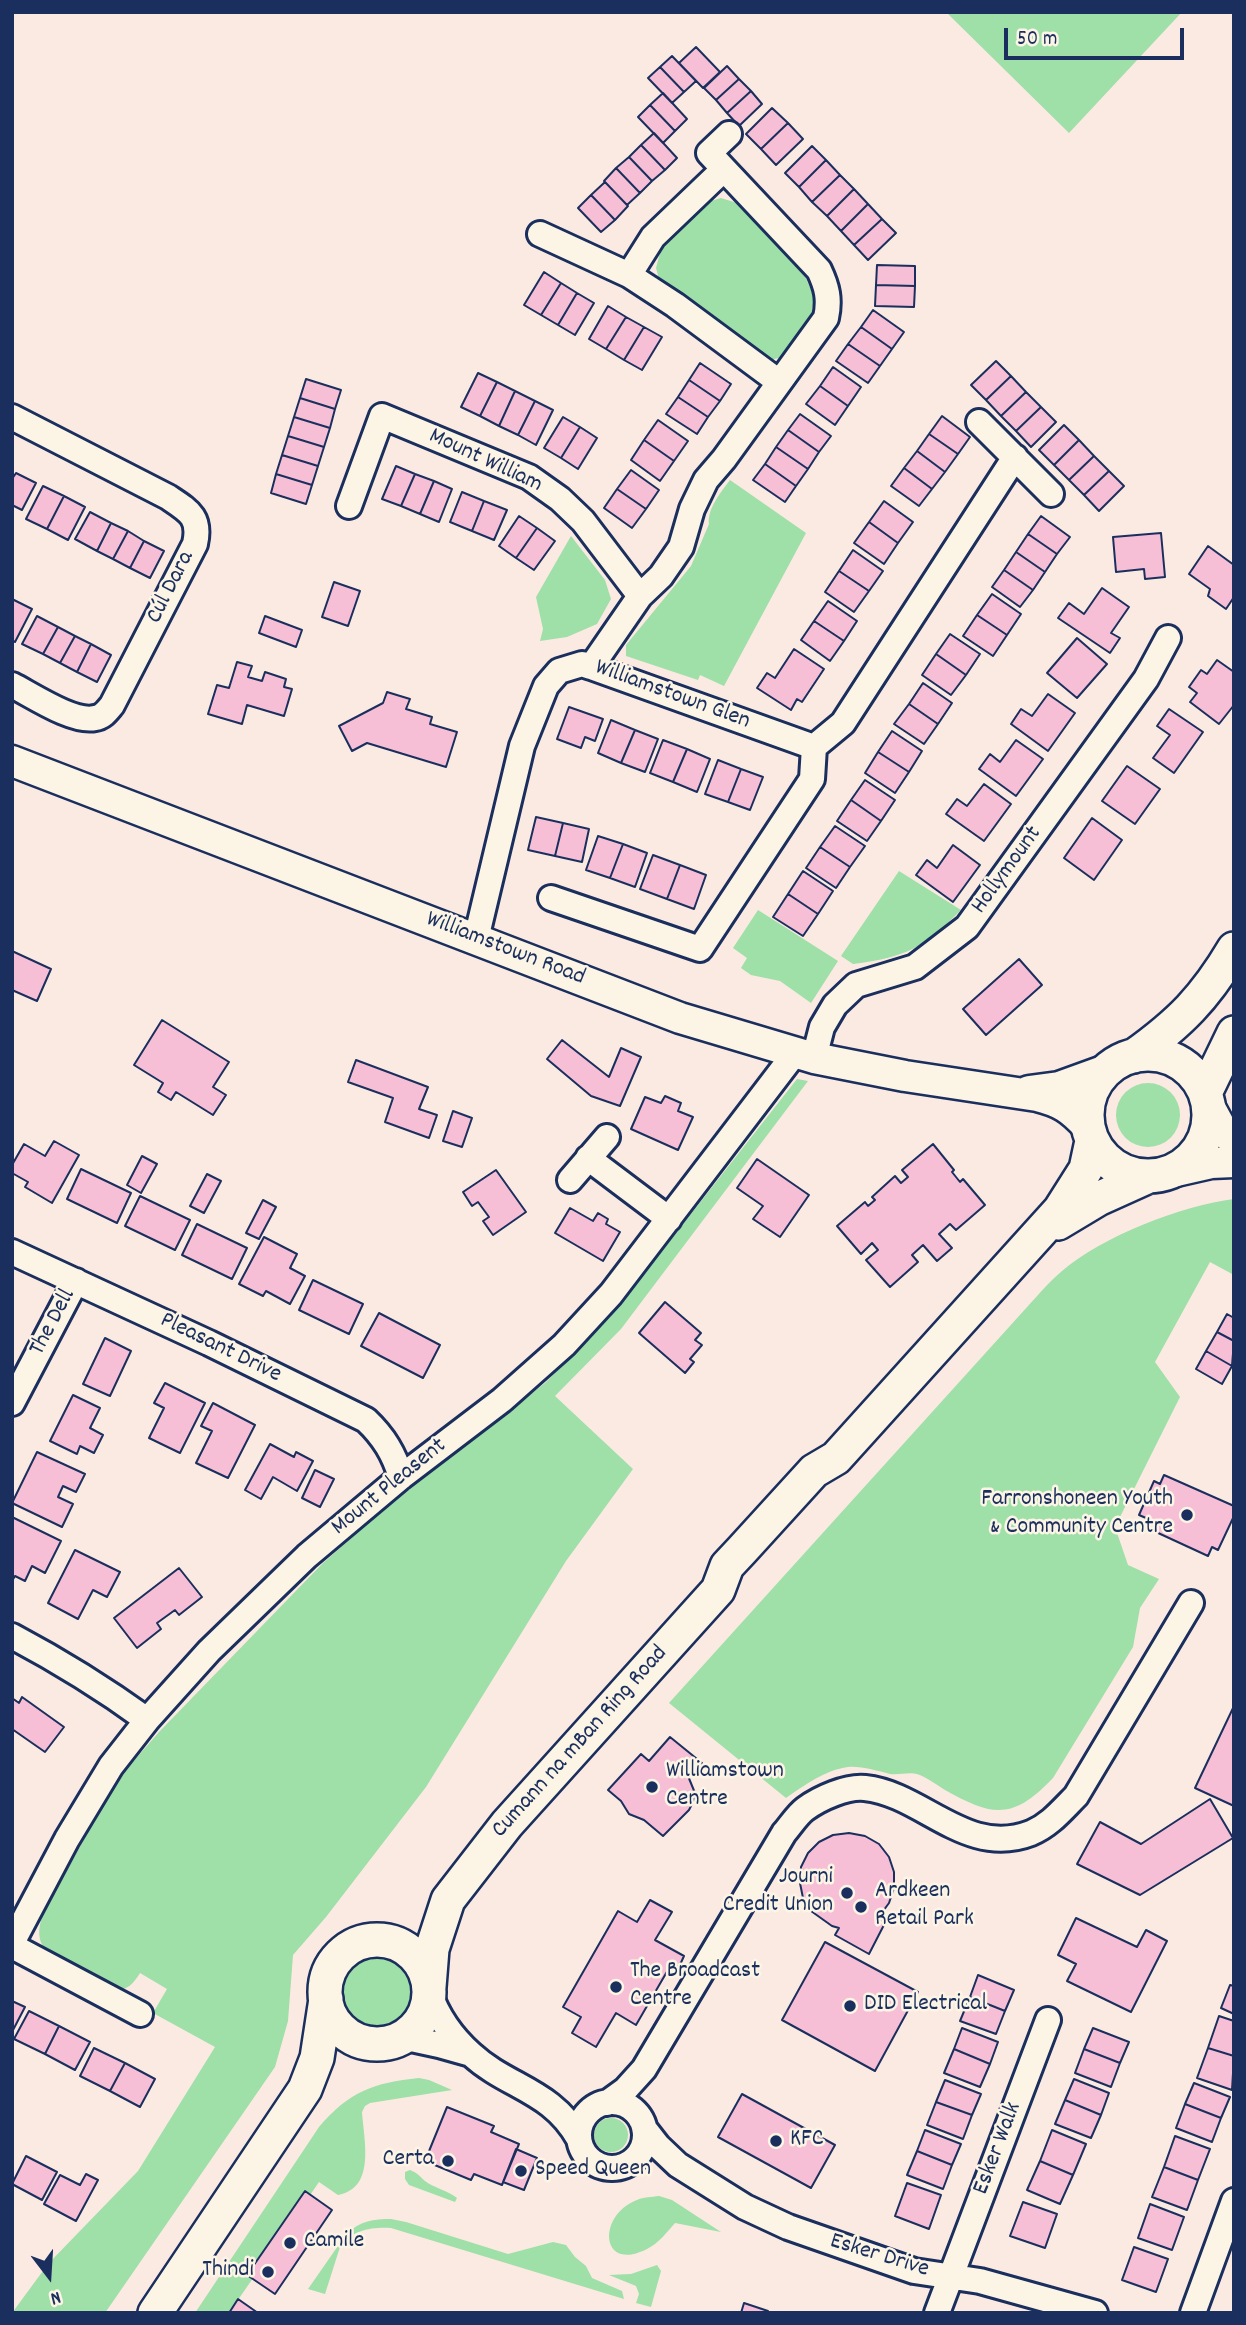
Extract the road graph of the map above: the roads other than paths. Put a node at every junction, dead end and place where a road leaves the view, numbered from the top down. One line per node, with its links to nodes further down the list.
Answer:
1 (729, 134): 2 (street)
2 (724, 169): 4 (street); 5 (street)
3 (540, 234): 4 (street)
4 (629, 275): 5 (street)
5 (779, 382): 11 (street)
6 (12, 417): 14 (street, Cúl Dara)
7 (979, 422): 8 (street)
8 (1015, 457): 9 (street); 15 (street)
9 (1051, 494)
10 (349, 506): 11 (street, Mount William)
11 (640, 596): 13 (street)
12 (1168, 638): 21 (street, Hollymount)
13 (591, 667): 15 (street, Williamstown Glen); 18 (street, Williamstown Glen)
14 (12, 685)
15 (814, 747): 17 (street)
16 (12, 761): 18 (street, Williamstown Road)
17 (551, 898)
18 (476, 939): 21 (street, Williamstown Road)
19 (1234, 949): 22 (main road)
20 (1234, 1033): 24 (main road)
21 (805, 1055): 23 (street, Williamstown Road); 32 (street, Mount Pleasent)
22 (1120, 1063): 23 (street, Williamstown Road); 24 (main road); 25 (main road)
23 (1011, 1092): 25 (street, Williamstown Road)
24 (1207, 1100): 27 (street); 30 (main road)
25 (1090, 1133): 30 (main road); 33 (main road, Cumann na mBan Ring Road)
26 (607, 1137): 28 (street)
27 (1234, 1140)
28 (588, 1158): 31 (street); 32 (street)
29 (1234, 1163): 30 (street)
30 (1158, 1175): 33 (main road, Cumann na mBan Ring Road)
31 (570, 1180)
32 (669, 1219): 37 (street, Mount Pleasent)
33 (1030, 1245): 41 (main road, Cumann na mBan Ring Road)
34 (12, 1252): 35 (street, Pleasant Drive)
35 (76, 1281): 36 (street, The Dell); 37 (street, Pleasant Drive)
36 (12, 1403)
37 (401, 1477): 40 (street, Mount Pleasent)
38 (1191, 1603): 50 (street)
39 (12, 1636): 40 (street)
40 (147, 1720): 43 (street, Mount Pleasent)
41 (448, 1900): 42 (main road, Cumann na mBan Ring Road); 44 (main road, Cumann na mBan Ring Road)
42 (364, 1942): 44 (main road); 45 (main road)
43 (12, 1945): 46 (street)
44 (429, 1989): 48 (main road); 49 (street)
45 (326, 1999): 48 (main road); 51 (main road)
46 (140, 2014)
47 (1048, 2020): 59 (street, Esker Walk)
48 (394, 2040): 49 (street); 51 (main road)
49 (471, 2054): 52 (street)
50 (644, 2069): 53 (street); 54 (street)
51 (305, 2089): 60 (main road)
52 (548, 2101): 53 (street); 55 (street)
53 (602, 2104): 54 (street); 55 (street)
54 (642, 2123): 56 (street); 57 (street, Esker Drive)
55 (579, 2139): 56 (street)
56 (631, 2162): 57 (street, Esker Drive)
57 (678, 2165): 59 (street, Esker Drive)
58 (1234, 2201): 63 (street)
59 (951, 2278): 61 (street, Esker Walk); 62 (street, Esker Drive)
60 (155, 2313)
61 (937, 2313)
62 (1095, 2313)
63 (1194, 2313)

